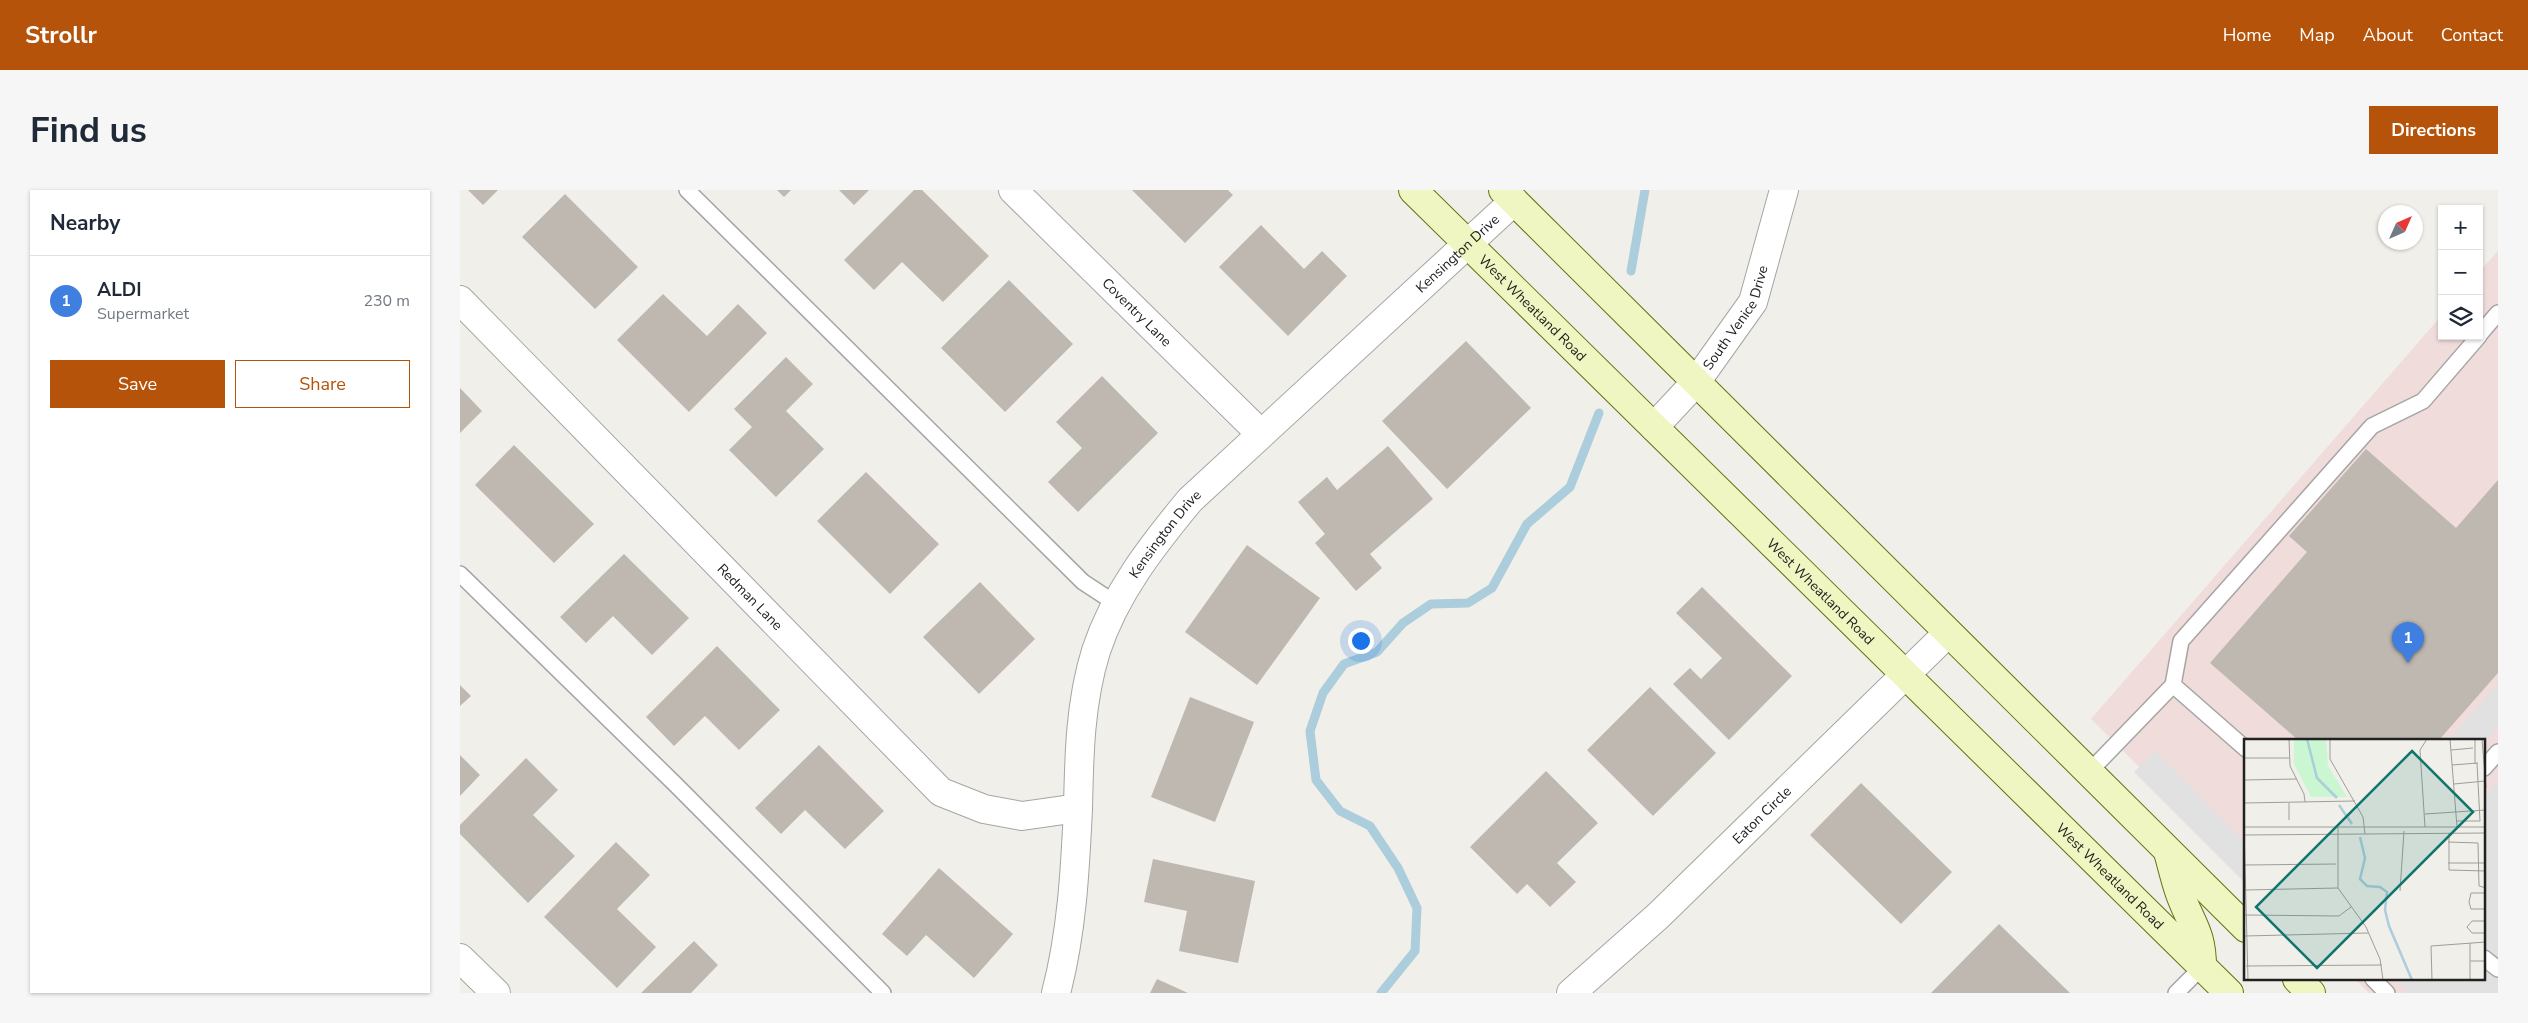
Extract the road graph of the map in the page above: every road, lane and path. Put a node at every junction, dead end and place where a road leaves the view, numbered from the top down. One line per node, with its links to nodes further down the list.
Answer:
1 (687, 190): 15 (lane)
2 (1013, 190): 13 (street, Coventry Lane)
3 (1413, 190): 6 (main road, West Wheatland Road)
4 (1784, 190): 11 (street, South Venice Drive)
5 (1509, 196): 6 (street, Kensington Drive); 11 (main road)
6 (1467, 243): 12 (main road, West Wheatland Road); 13 (street, Kensington Drive)
7 (460, 300): 23 (street, Redman Lane)
8 (2498, 314): 9 (lane)
9 (2483, 331)
10 (2476, 340): 18 (lane)
11 (1696, 382): 12 (street, South Venice Drive); 16 (main road)
12 (1654, 427): 17 (main road, West Wheatland Road)
13 (1261, 434): 15 (street, Kensington Drive)
14 (460, 574): 33 (lane)
15 (1115, 604): 23 (street, Kensington Drive)
16 (1948, 633): 17 (street, Eaton Circle); 22 (main road)
17 (1906, 676): 28 (main road, West Wheatland Road); 35 (street, Eaton Circle)
18 (2173, 685): 19 (lane); 22 (lane)
19 (2244, 747)
20 (2498, 752): 21 (lane)
21 (2486, 766)
22 (2089, 772): 24 (main road)
23 (1078, 808): 34 (street, Kensington Drive)
24 (2168, 851): 25 (main road); 28 (main road)
25 (2244, 926)
26 (460, 958): 32 (street)
27 (2486, 960): 29 (lane)
28 (2202, 967): 36 (lane); 37 (main road, West Wheatland Road)
29 (2498, 969)
30 (2298, 980): 38 (main road)
31 (2374, 980): 39 (lane)
32 (496, 993)
33 (883, 993)
34 (1056, 993)
35 (1571, 993)
36 (2176, 993)
37 (2229, 993)
38 (2311, 993)
39 (2387, 993)

